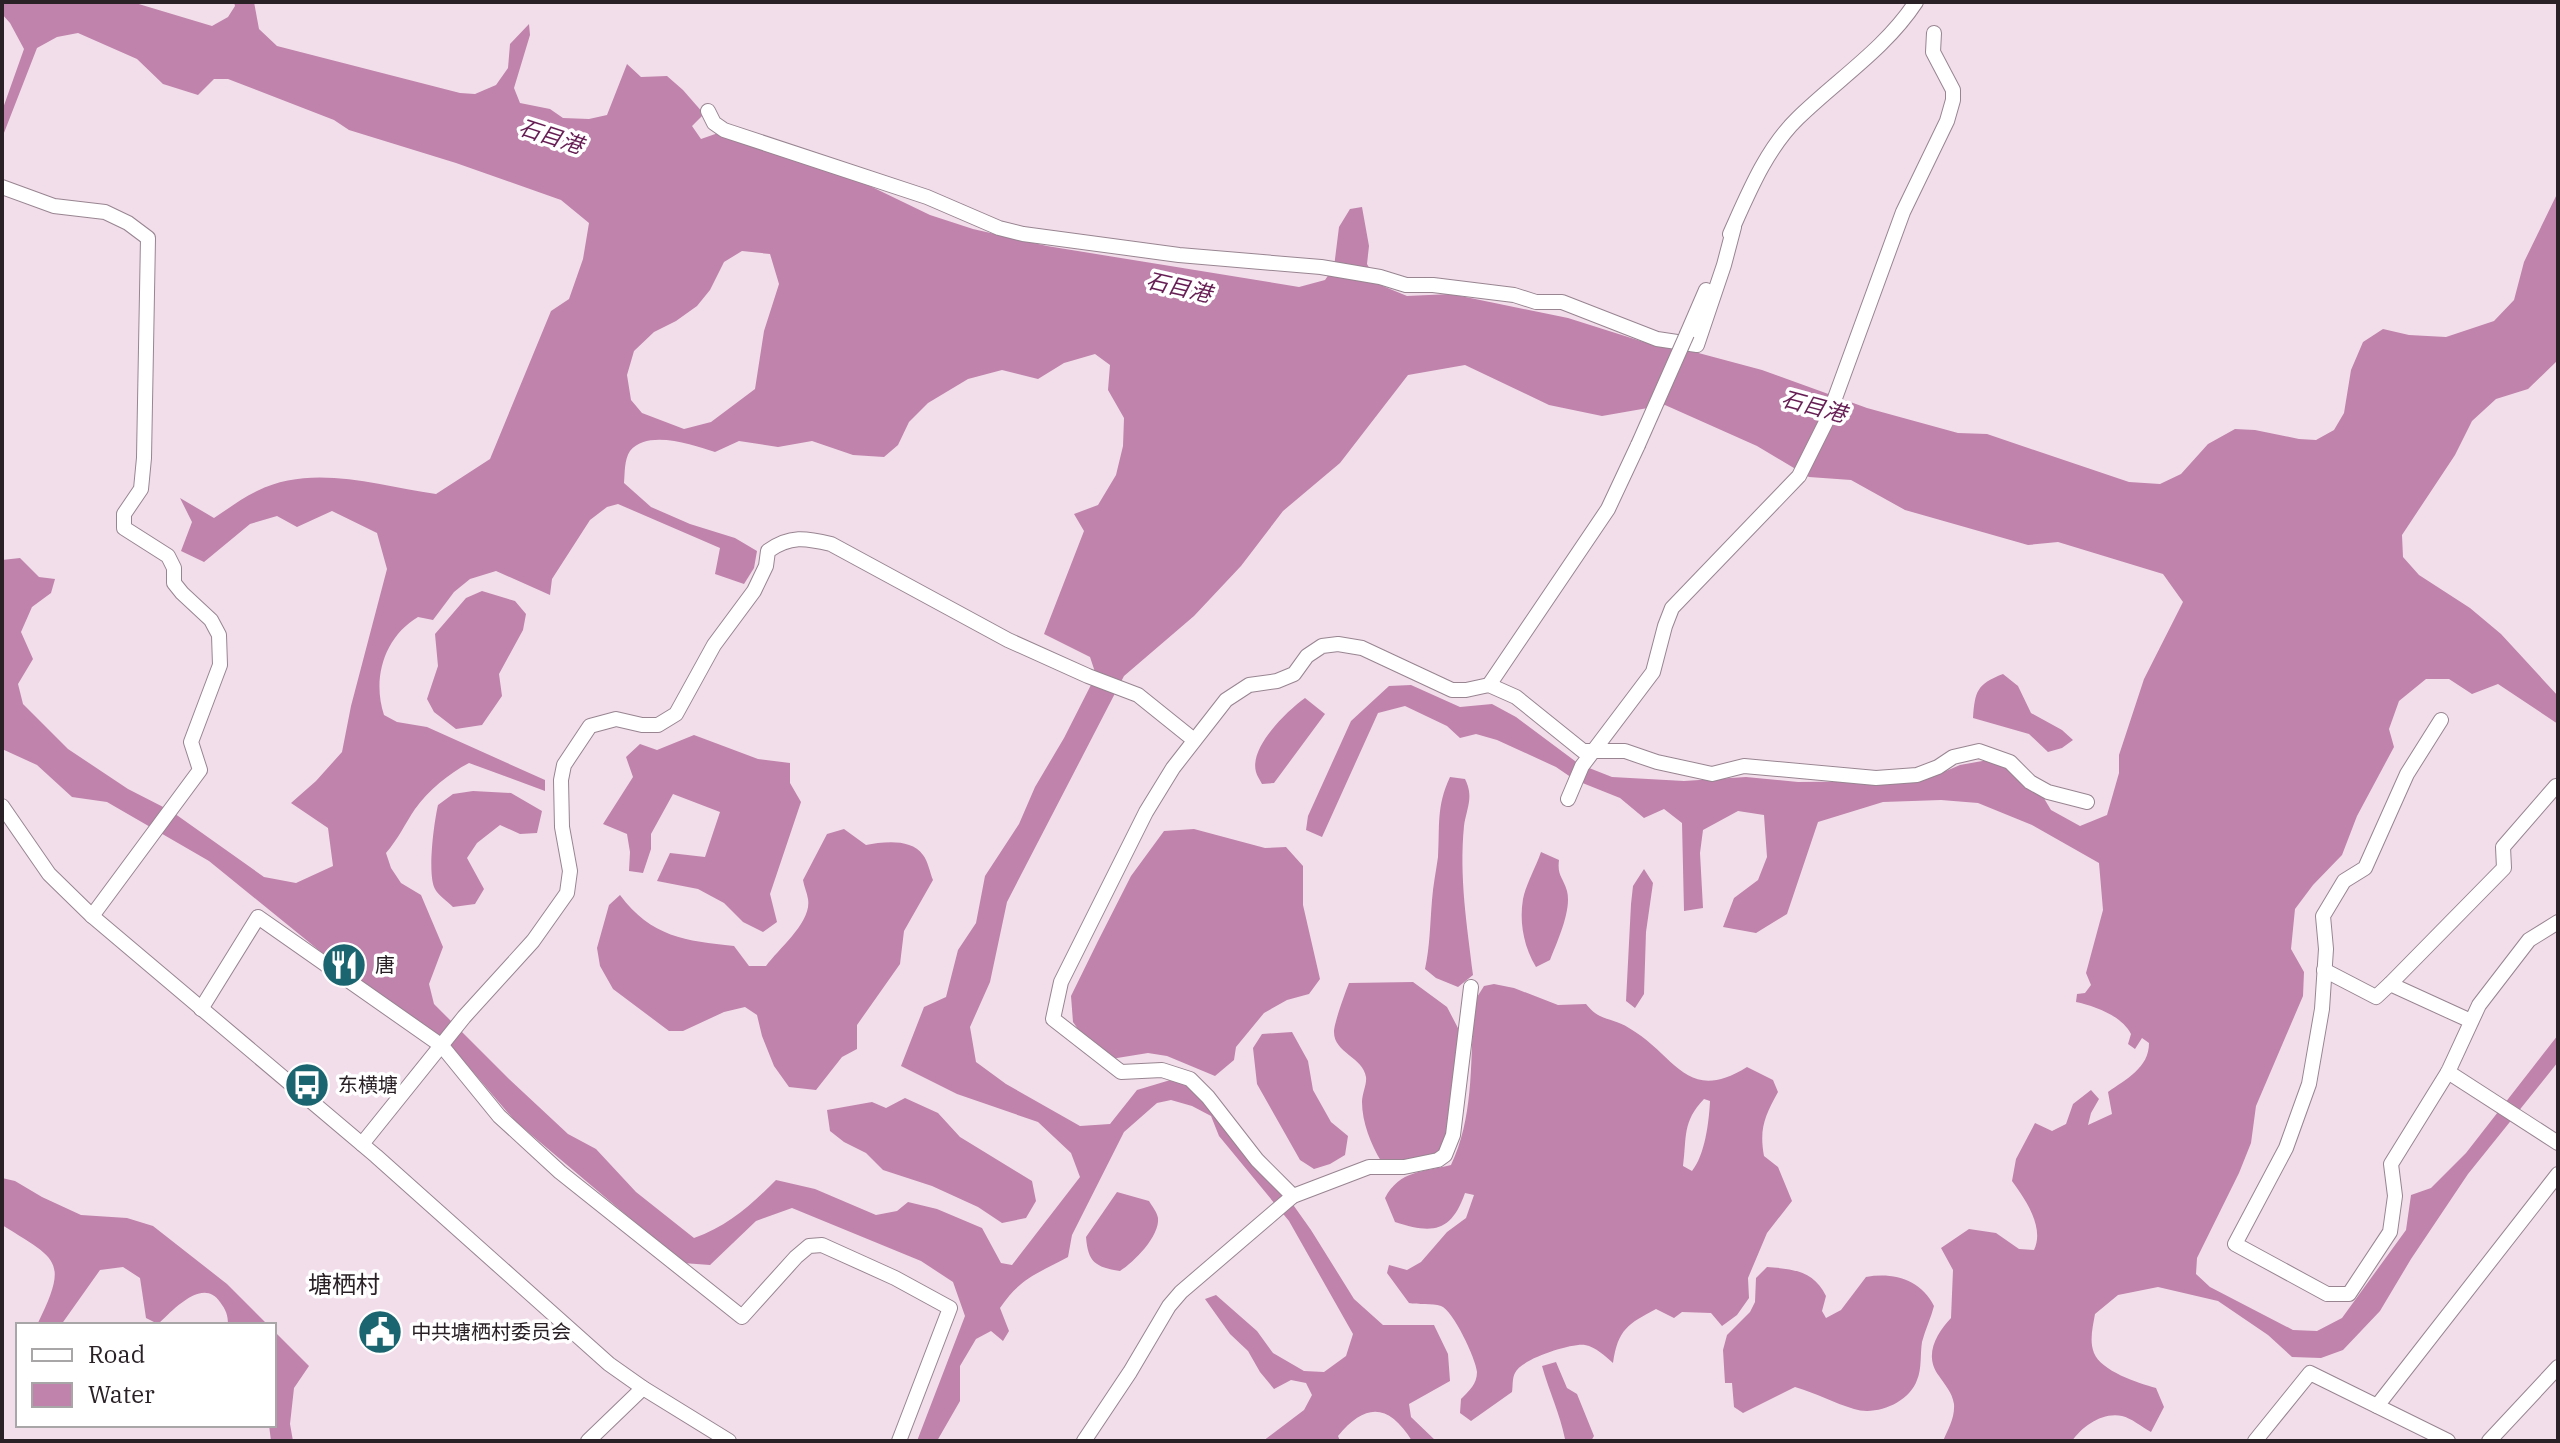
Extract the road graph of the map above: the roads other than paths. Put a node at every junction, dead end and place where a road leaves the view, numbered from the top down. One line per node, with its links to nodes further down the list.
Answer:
1 (1916, 2): 5 (street)
2 (1934, 33): 9 (street)
3 (708, 111): 5 (street)
4 (2, 187): 14 (street)
5 (1734, 227): 6 (street, bridge)
6 (1489, 685): 8 (street); 9 (street)
7 (2441, 720): 16 (street)
8 (1194, 740): 21 (street); 26 (street)
9 (1593, 751): 11 (street); 12 (street)
10 (2556, 786): 17 (street)
11 (1568, 799)
12 (2087, 802)
13 (2, 806): 14 (street)
14 (92, 916): 19 (street)
15 (2558, 922): 20 (street)
16 (2324, 970): 17 (street); 22 (street)
17 (2390, 984): 20 (street)
18 (1471, 987): 26 (street)
19 (201, 1009): 21 (street); 24 (street)
20 (2471, 1021): 22 (street)
21 (441, 1046): 24 (street); 32 (street)
22 (2448, 1072): 23 (street)
23 (2558, 1143)
24 (362, 1144): 28 (street)
25 (2558, 1174): 29 (street)
26 (1293, 1196): 33 (street)
27 (2558, 1367): 36 (street)
28 (643, 1388): 30 (street); 31 (street)
29 (2377, 1406): 34 (street); 35 (street)
30 (588, 1441)
31 (729, 1441)
32 (899, 1441)
33 (1084, 1441)
34 (2255, 1441)
35 (2448, 1441)
36 (2489, 1441)

